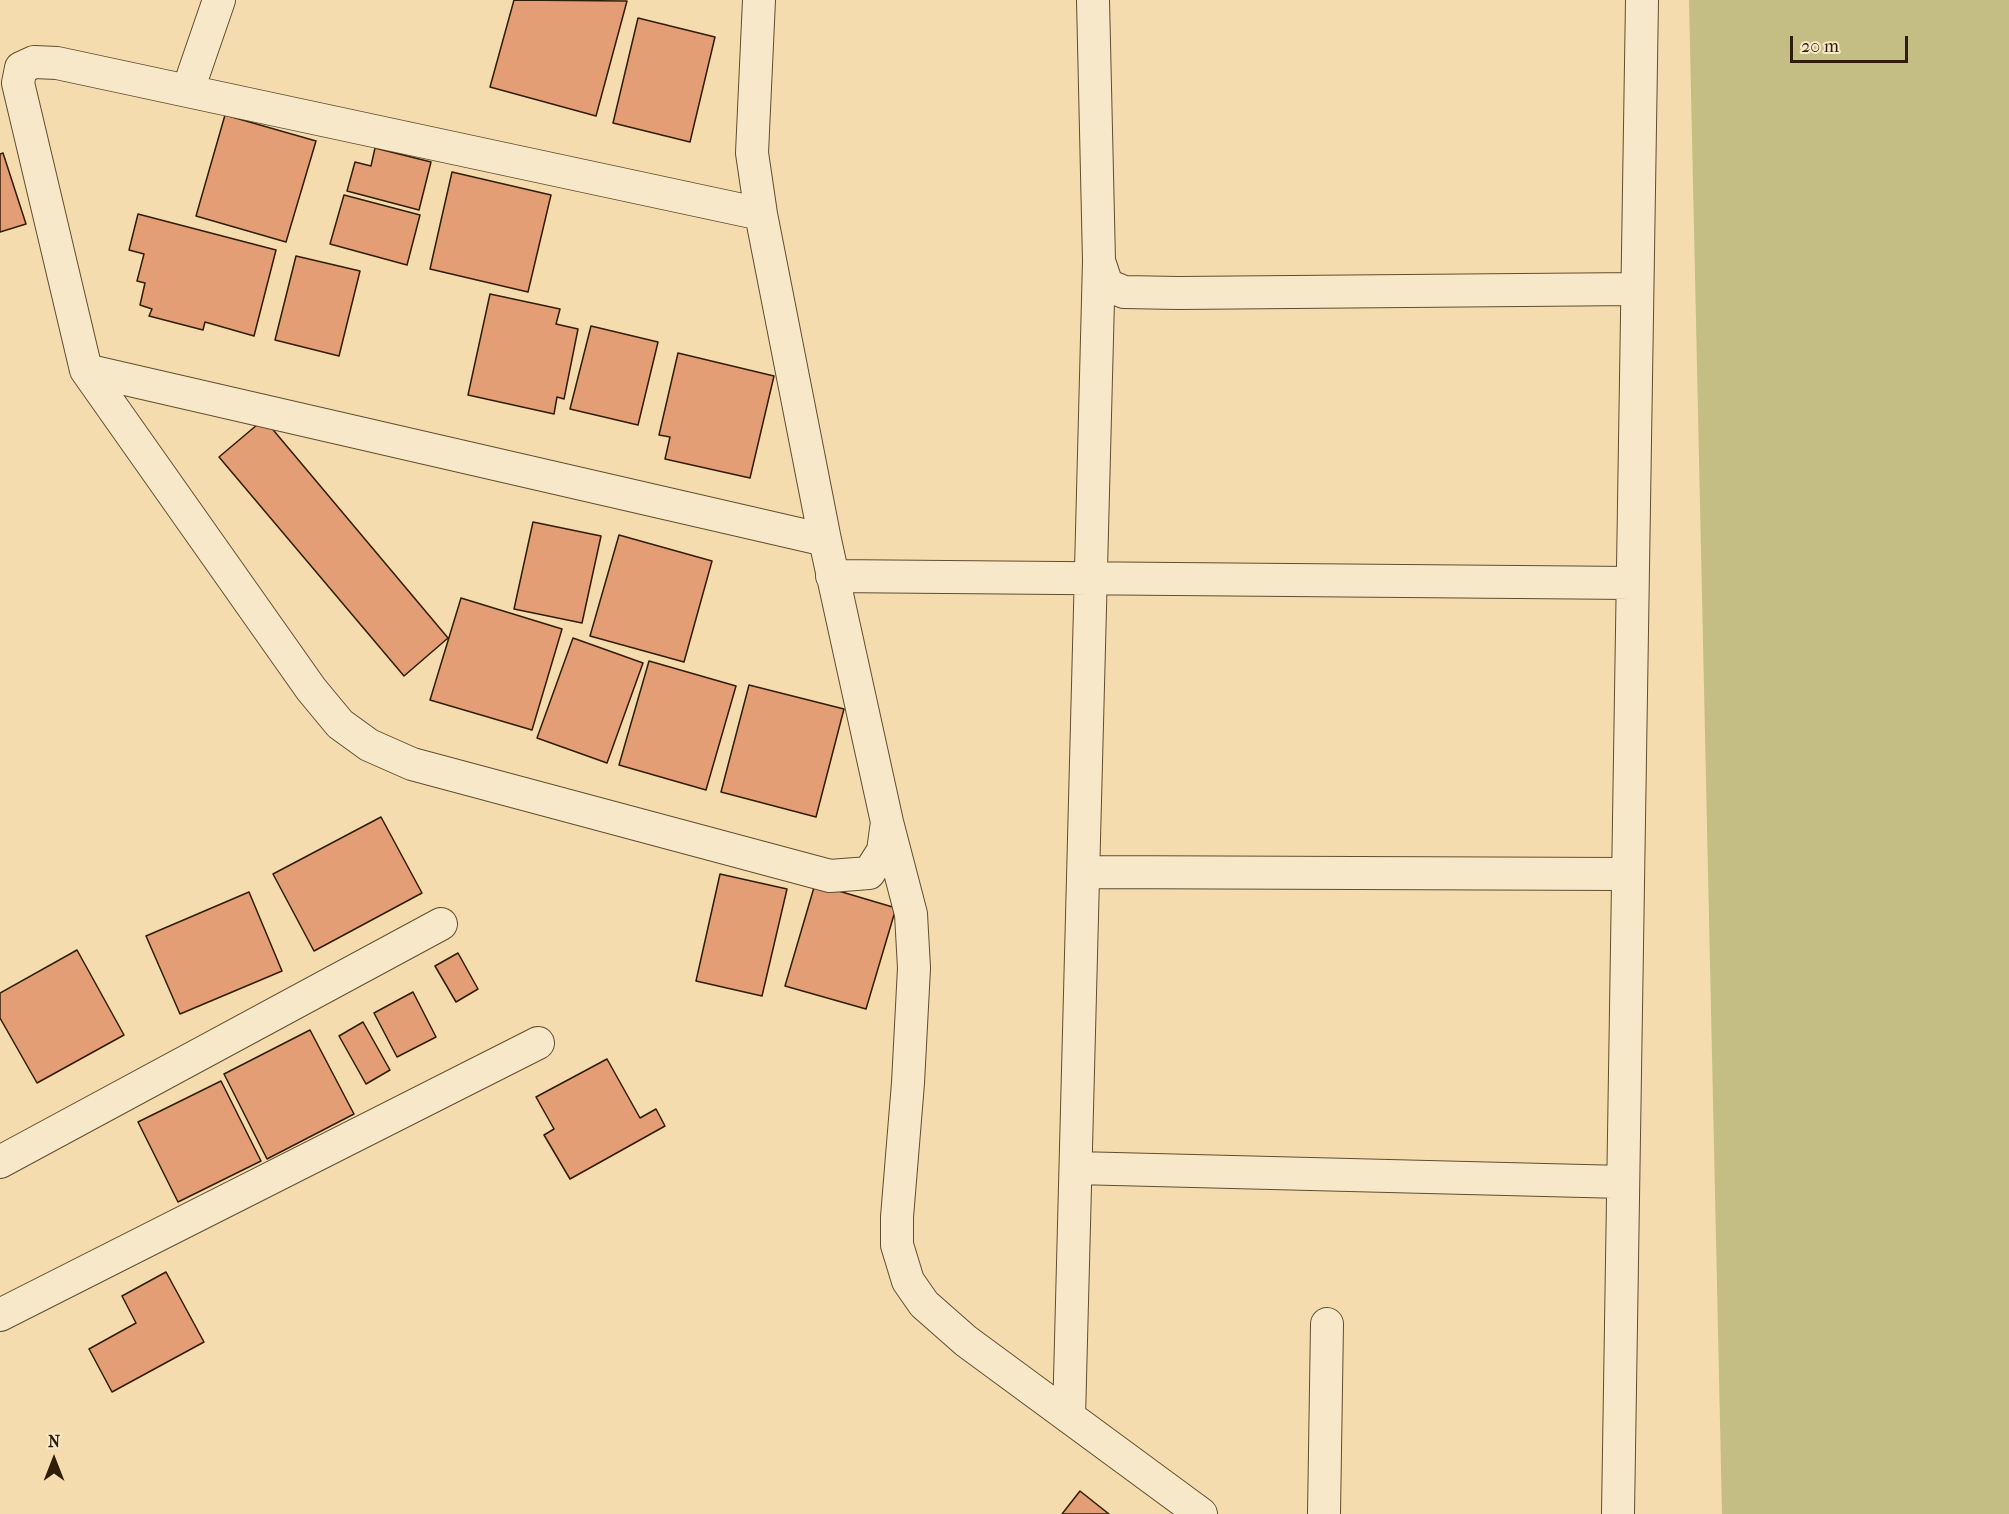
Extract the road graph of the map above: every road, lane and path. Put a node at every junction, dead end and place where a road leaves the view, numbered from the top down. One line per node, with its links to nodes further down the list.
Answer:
1 (219, 0): 5 (street)
2 (759, 0): 6 (street)
3 (1093, 0): 7 (street)
4 (1642, 0): 8 (street)
5 (188, 90): 6 (street); 9 (street)
6 (761, 214): 10 (street)
7 (1099, 261): 8 (street); 12 (street)
8 (1636, 289): 13 (street)
9 (86, 370): 10 (street); 14 (street)
10 (825, 540): 11 (street)
11 (832, 576): 12 (street); 14 (street)
12 (1092, 578): 13 (street); 15 (street)
13 (1632, 583): 16 (street)
14 (887, 822): 24 (street)
15 (1084, 872): 16 (street); 20 (street)
16 (1627, 874): 21 (street)
17 (441, 924): 19 (street)
18 (538, 1043): 22 (street)
19 (0, 1162)
20 (1076, 1168): 21 (street); 24 (street)
21 (1623, 1182): 27 (street)
22 (0, 1315)
23 (1327, 1324): 26 (street)
24 (1069, 1417): 25 (street)
25 (1201, 1514)
26 (1324, 1514)
27 (1618, 1514)

